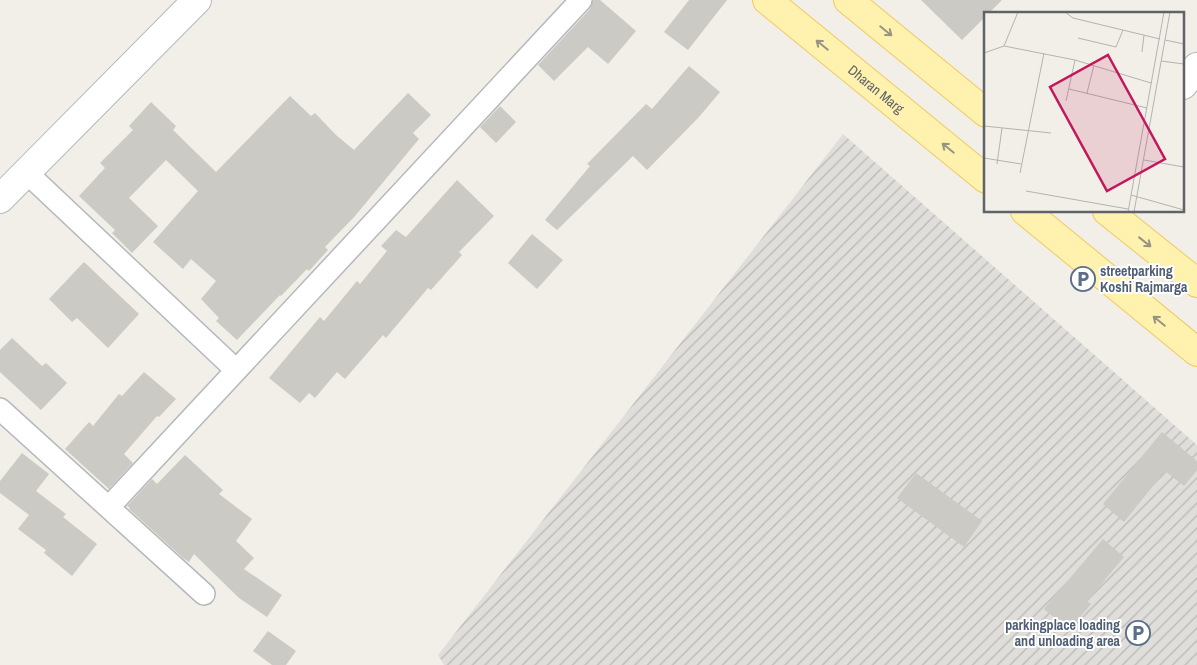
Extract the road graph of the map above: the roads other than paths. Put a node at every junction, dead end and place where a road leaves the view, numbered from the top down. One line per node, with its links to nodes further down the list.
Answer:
1 (197, 0): 8 (street)
2 (580, 0): 15 (street)
3 (767, 0): 9 (main road, Dharan Marg, one-way to 3)
4 (848, 0): 7 (main road, one-way to 7)
5 (1197, 67): 6 (street)
6 (1184, 83)
7 (984, 111)
8 (26, 172): 10 (street); 15 (street)
9 (984, 177)
10 (0, 198)
11 (1026, 212): 14 (main road, one-way to 11)
12 (1108, 212): 13 (main road, one-way to 13)
13 (1197, 283)
14 (1197, 352)
15 (236, 370): 17 (street)
16 (0, 409): 17 (street)
17 (109, 507): 18 (street)
18 (204, 594)

